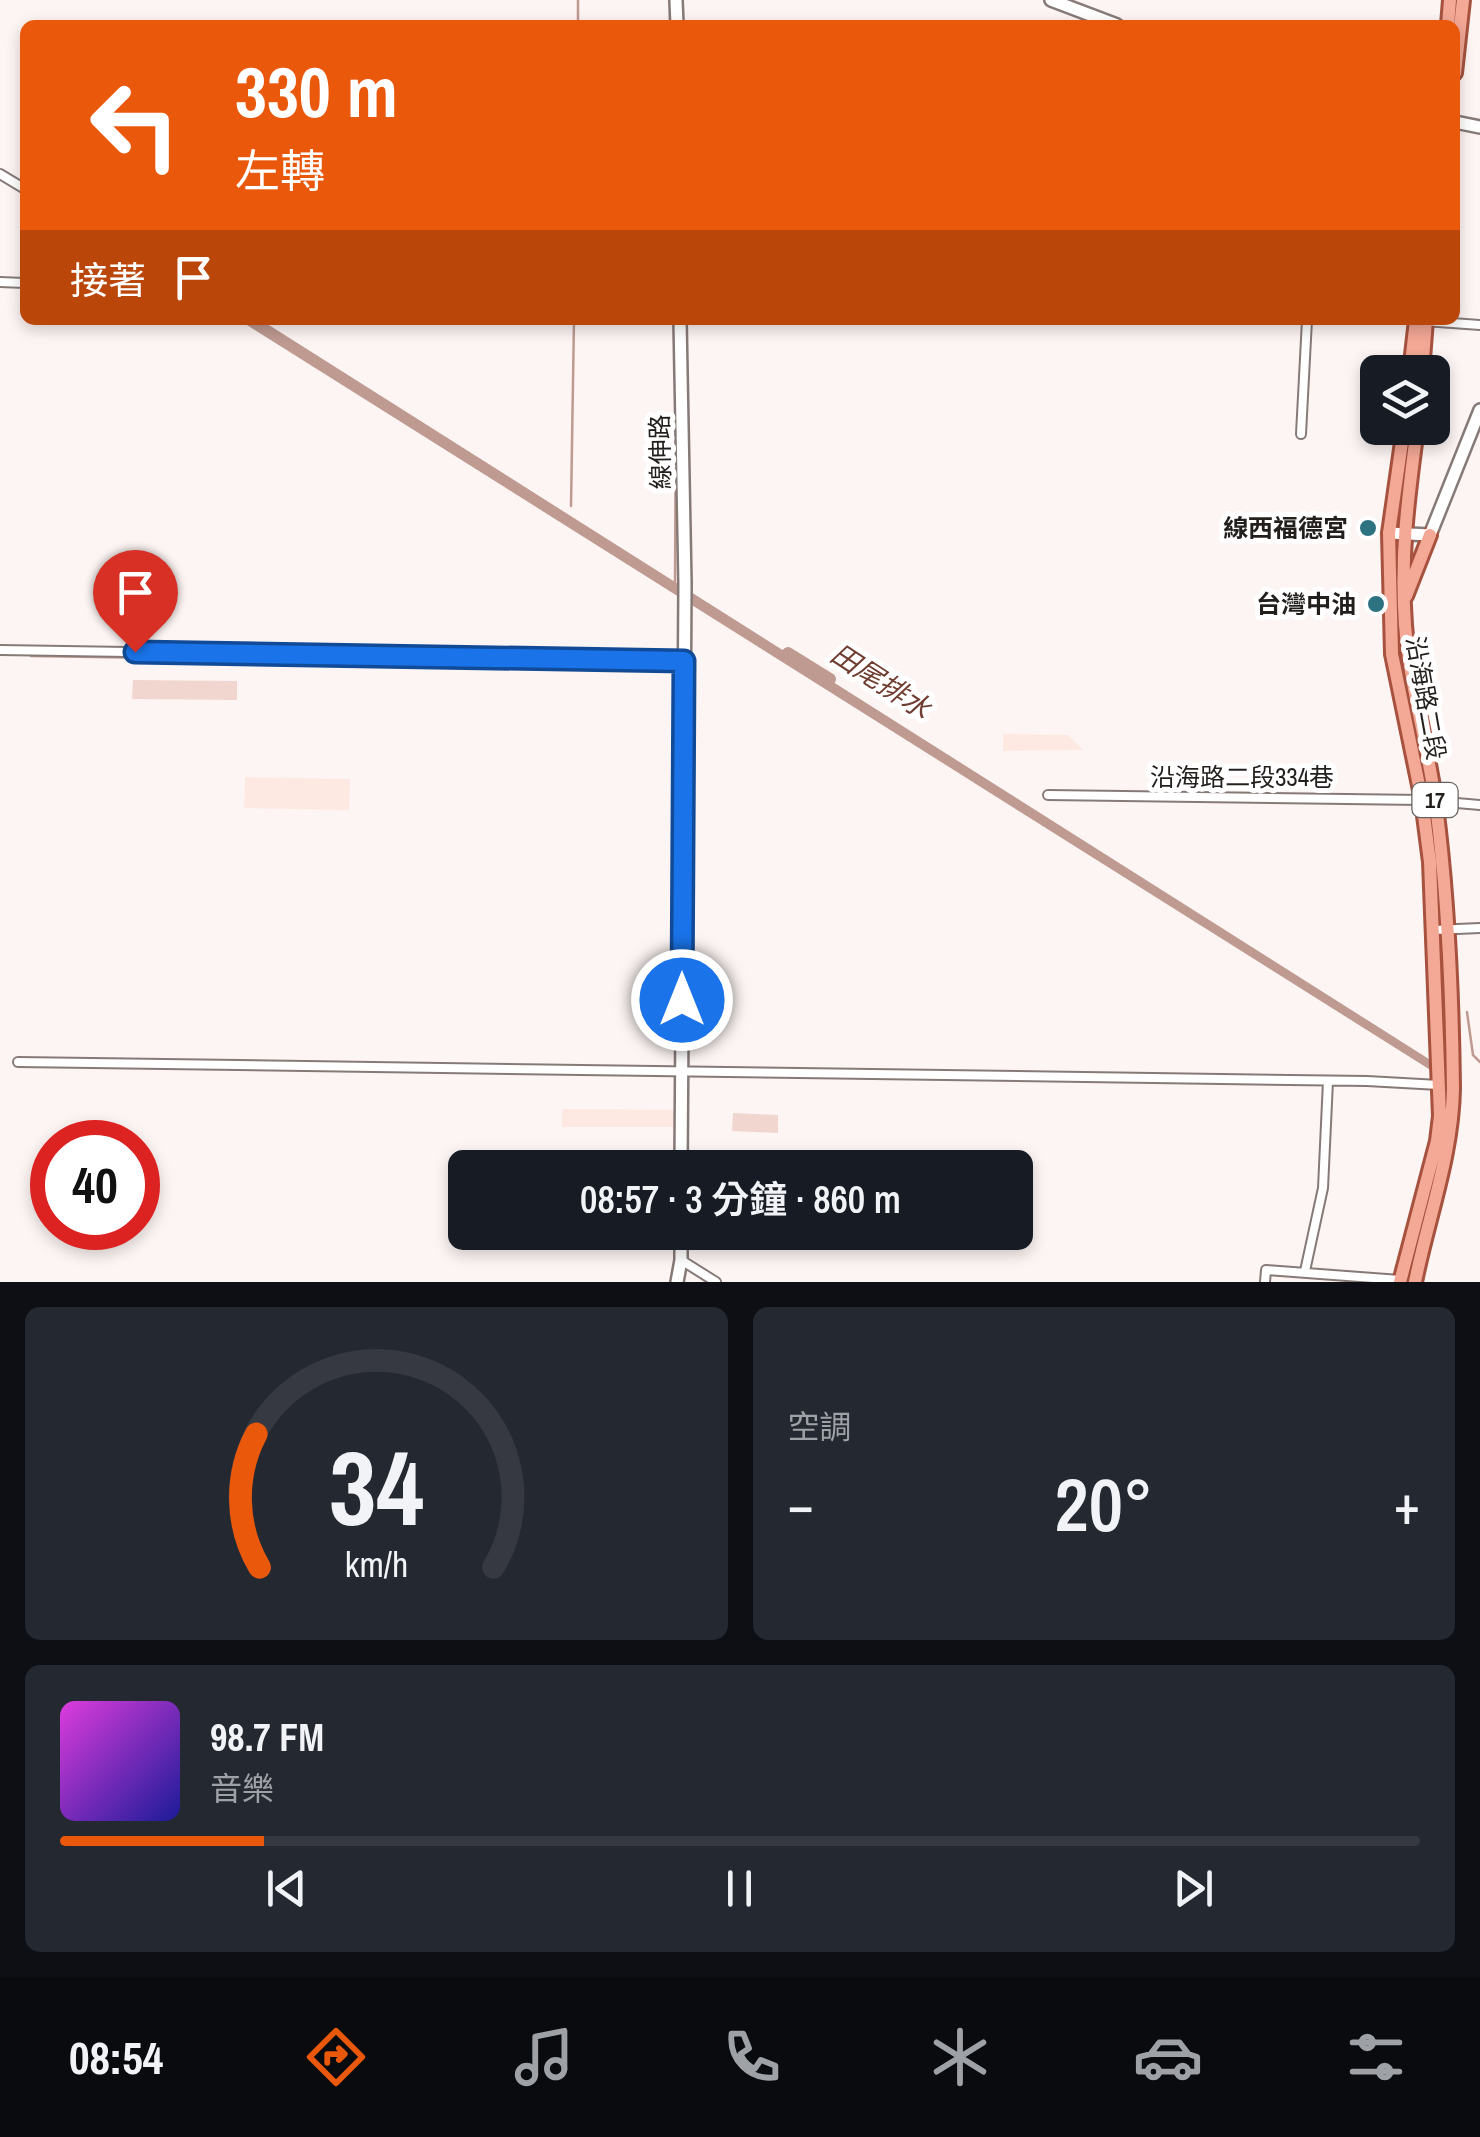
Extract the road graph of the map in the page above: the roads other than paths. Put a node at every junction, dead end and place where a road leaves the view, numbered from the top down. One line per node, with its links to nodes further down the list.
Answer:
1 (1050, 0): 3 (street)
2 (1463, 0): 4 (main road)
3 (1104, 20)
4 (1460, 27)
5 (680, 325): 19 (street, 線伸路)
6 (1307, 325): 12 (street)
7 (1421, 325): 9 (main road)
8 (1422, 325): 10 (main road)
9 (1414, 355)
10 (1422, 355)
11 (1480, 410): 16 (street)
12 (1301, 434)
13 (1403, 445): 15 (main road, 17)
14 (1414, 445): 15 (main road, 17)
15 (1396, 534): 16 (street); 17 (main road, 沿海路二段 / 17); 21 (main road, 沿海路二段 / 17)
16 (1430, 536): 17 (main road)
17 (1404, 604): 21 (main road, 沿海路二段 / 17)
18 (0, 650): 19 (street)
19 (684, 661): 26 (street, 線伸路)
20 (1048, 794): 21 (street, 沿海路二段334巷)
21 (1429, 800): 22 (street, 沿海路二段334巷); 24 (main road, 沿海路二段 / 17)
22 (1480, 805)
23 (1480, 928): 24 (street)
24 (1440, 929): 28 (main road, 沿海路二段 / 17)
25 (18, 1062): 26 (street)
26 (682, 1071): 27 (street); 29 (street, 線伸路)
27 (1328, 1081): 28 (street); 32 (street)
28 (1447, 1087): 33 (main road, 17)
29 (681, 1150)
30 (681, 1250): 31 (street)
31 (681, 1257): 34 (street); 35 (street)
32 (1306, 1271): 33 (street); 36 (street)
33 (1405, 1281)
34 (677, 1282)
35 (716, 1282)
36 (1265, 1282)

